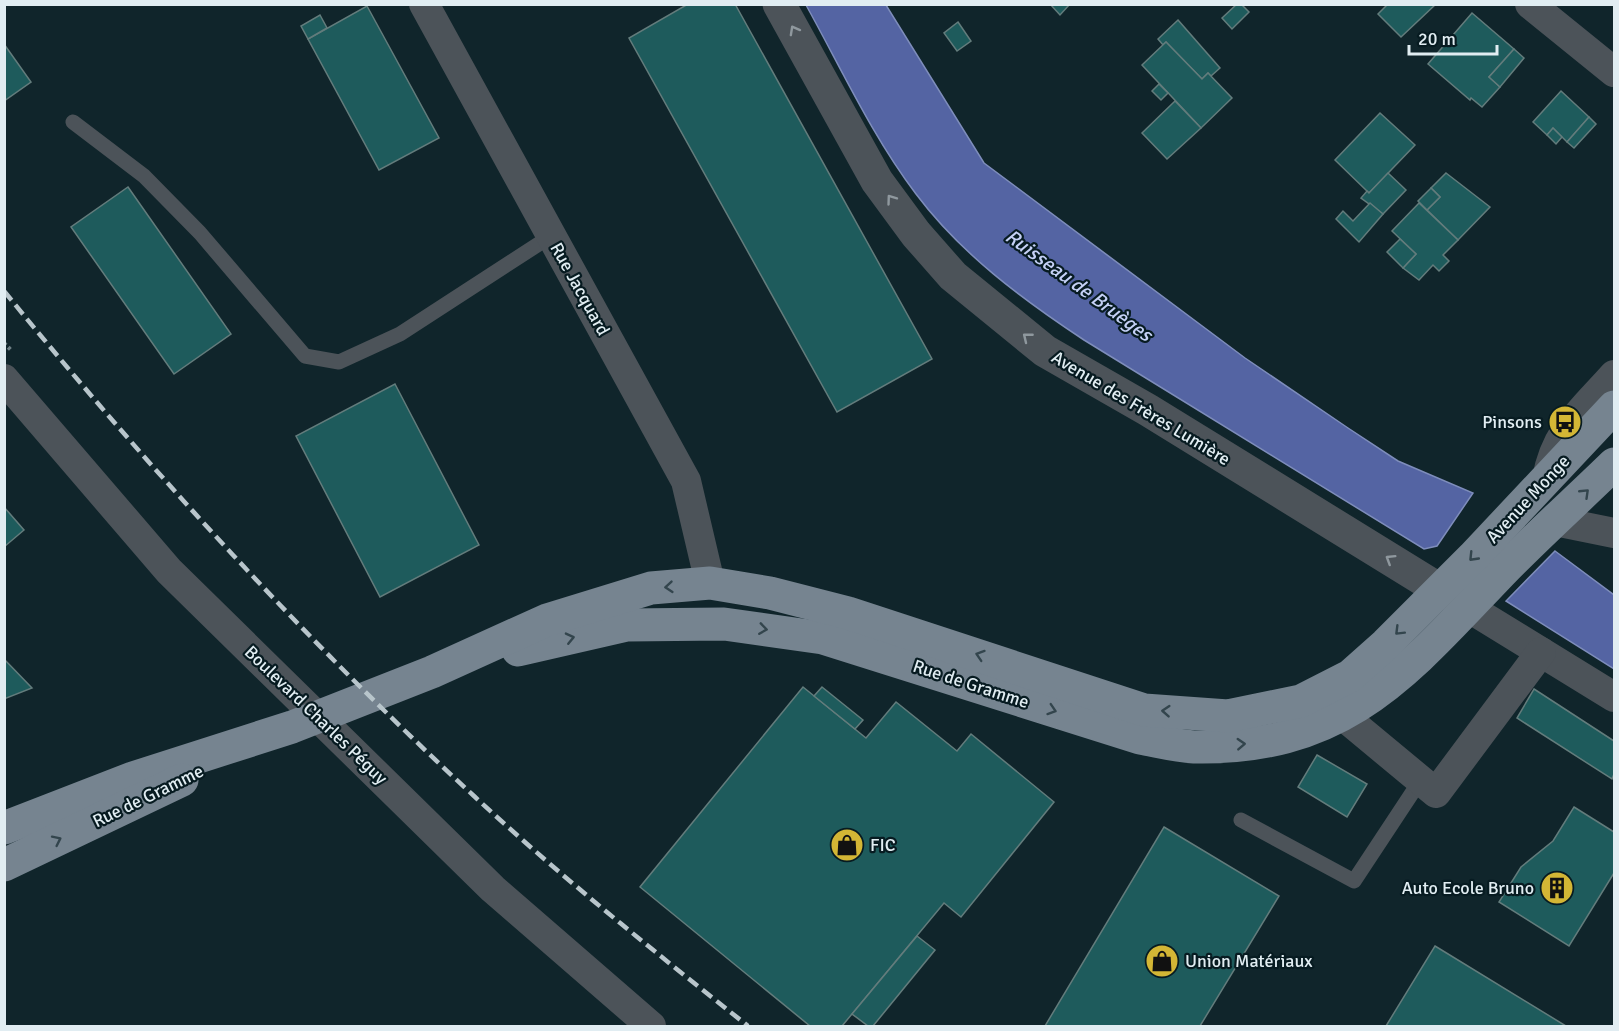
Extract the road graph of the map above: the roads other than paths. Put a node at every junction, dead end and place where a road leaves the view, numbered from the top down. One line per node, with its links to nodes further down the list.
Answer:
1 (424, 4): 6 (street, Rue Jacquard)
2 (779, 4): 15 (street, Avenue des Frères Lumière, one-way to 2)
3 (1530, 4): 4 (street)
4 (1614, 72)
5 (73, 122): 6 (lane)
6 (551, 236): 14 (street, Rue Jacquard)
7 (1614, 375): 11 (street)
8 (4, 379): 28 (street, Boulevard Charles Péguy)
9 (1614, 407): 11 (main road, Avenue Monge)
10 (1614, 464): 12 (main road, Avenue Monge, one-way to 10)
11 (1547, 479): 15 (main road, Avenue Monge, one-way to 15)
12 (1556, 521): 13 (street); 16 (main road, Avenue Monge)
13 (1614, 533)
14 (710, 583): 15 (main road, Rue de Gramme, one-way to 14); 18 (main road, Rue de Gramme, one-way to 18)
15 (1440, 590): 16 (street, Avenue des Frères Lumière)
16 (1469, 608): 17 (street, Avenue des Frères Lumière); 20 (main road, Rue de Gramme)
17 (1541, 652): 19 (street, Avenue des Frères Lumière); 23 (street)
18 (432, 672): 20 (main road, Rue de Gramme, one-way to 20); 21 (main road, Rue de Gramme)
19 (1614, 697)
20 (1342, 715): 23 (street)
21 (292, 727): 22 (main road, Rue de Gramme); 27 (main road, Rue de Gramme, one-way to 21)
22 (133, 778): 25 (street); 26 (main road, Rue de Gramme)
23 (1420, 781): 24 (lane)
24 (1241, 820)
25 (4, 821)
26 (4, 828)
27 (4, 865)
28 (651, 1026)

